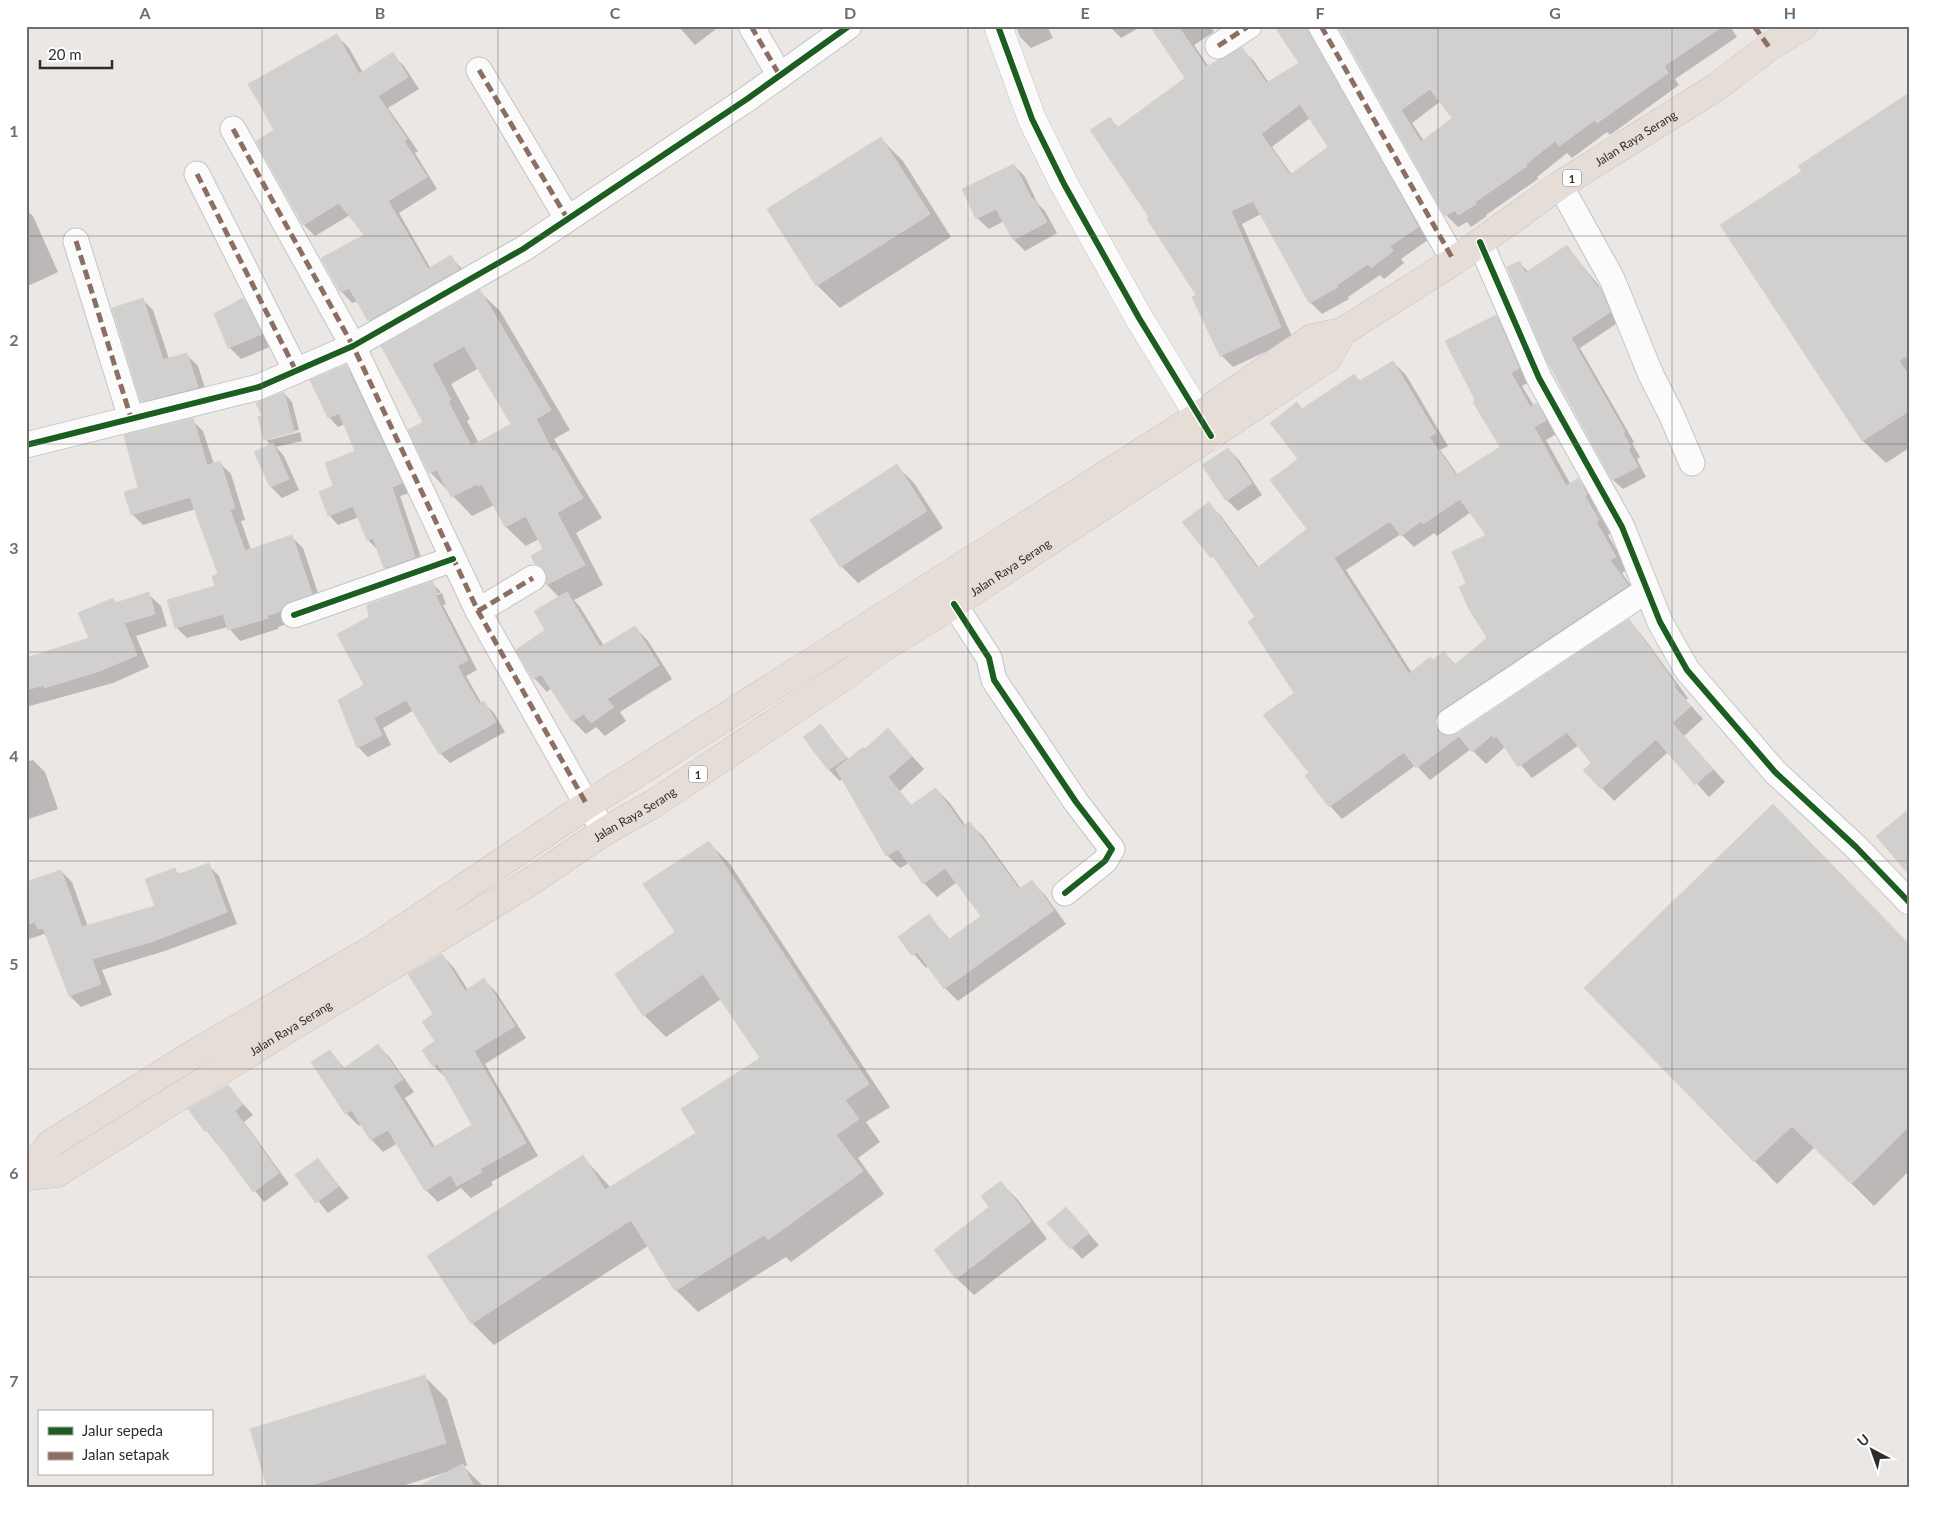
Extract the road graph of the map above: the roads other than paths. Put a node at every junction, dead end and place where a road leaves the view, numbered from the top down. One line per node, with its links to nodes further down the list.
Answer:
1 (751, 26): 9 (street)
2 (849, 26): 9 (street)
3 (998, 26): 20 (street)
4 (1250, 26): 7 (street)
5 (1321, 26): 16 (street)
6 (1803, 26): 12 (highway, Jalan Raya Serang / 1)
7 (1218, 46)
8 (479, 70): 13 (street)
9 (780, 76): 13 (street)
10 (233, 129): 17 (street)
11 (197, 174): 18 (street)
12 (1560, 185): 15 (highway, Jalan Raya Serang / 1); 22 (street)
13 (568, 218): 17 (street)
14 (76, 241): 19 (street)
15 (1480, 242): 16 (highway, Jalan Raya Serang / 1); 25 (street)
16 (1454, 261): 20 (highway, Jalan Raya Serang / 1)
17 (353, 346): 18 (street); 23 (street)
18 (296, 371): 19 (street)
19 (131, 418): 21 (street)
20 (1204, 426): 26 (highway, Jalan Raya Serang / 1); 30 (highway, Jalan Raya Serang / 1)
21 (26, 445)
22 (1692, 463)
23 (453, 559): 27 (street); 28 (street)
24 (533, 578): 27 (street)
25 (1648, 590): 29 (street); 33 (street)
26 (954, 604): 31 (highway, Jalan Raya Serang / 1); 32 (street)
27 (478, 611): 30 (street)
28 (294, 615)
29 (1449, 722)
30 (587, 805): 31 (street); 34 (highway, Jalan Raya Serang / 1)
31 (605, 831): 34 (highway, Jalan Raya Serang / 1)
32 (1065, 893)
33 (1909, 902)
34 (27, 1176)

